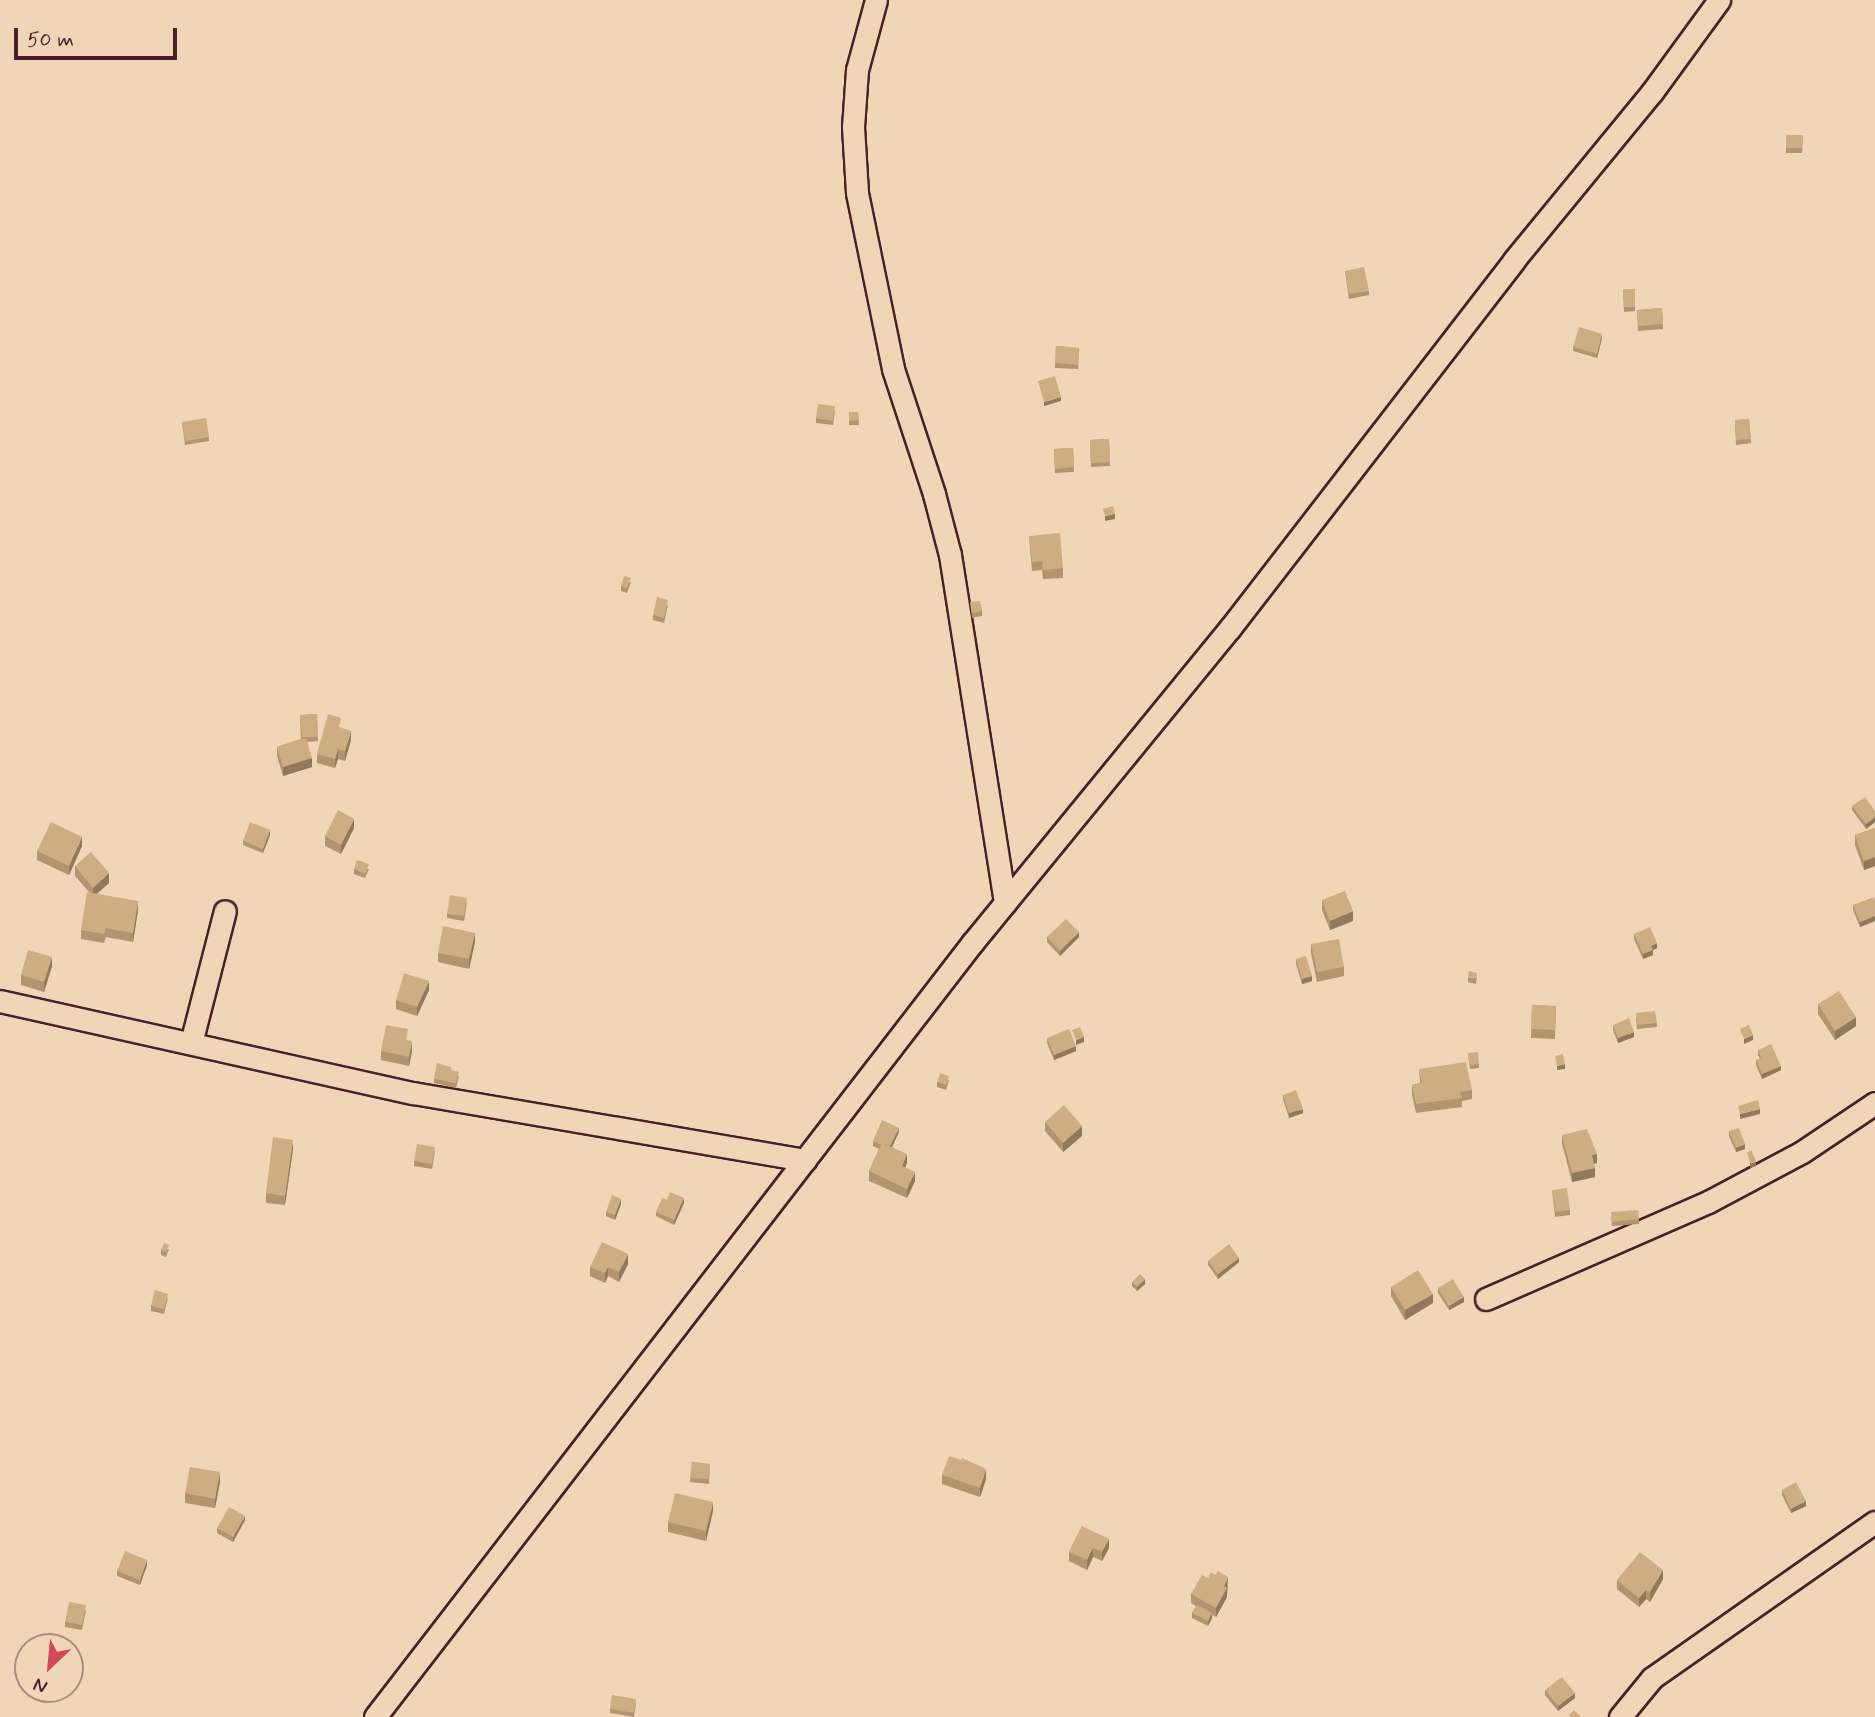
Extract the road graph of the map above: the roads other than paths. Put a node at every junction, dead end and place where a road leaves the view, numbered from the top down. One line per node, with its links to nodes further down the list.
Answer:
1 (876, 0): 3 (street)
2 (1719, 0): 3 (street)
3 (1005, 903): 8 (street)
4 (225, 911): 6 (street)
5 (0, 1001): 6 (street)
6 (191, 1043): 8 (street)
7 (1875, 1103): 9 (street)
8 (805, 1160): 11 (street)
9 (1486, 1299)
10 (1875, 1522): 12 (street)
11 (375, 1717)
12 (1620, 1717)

